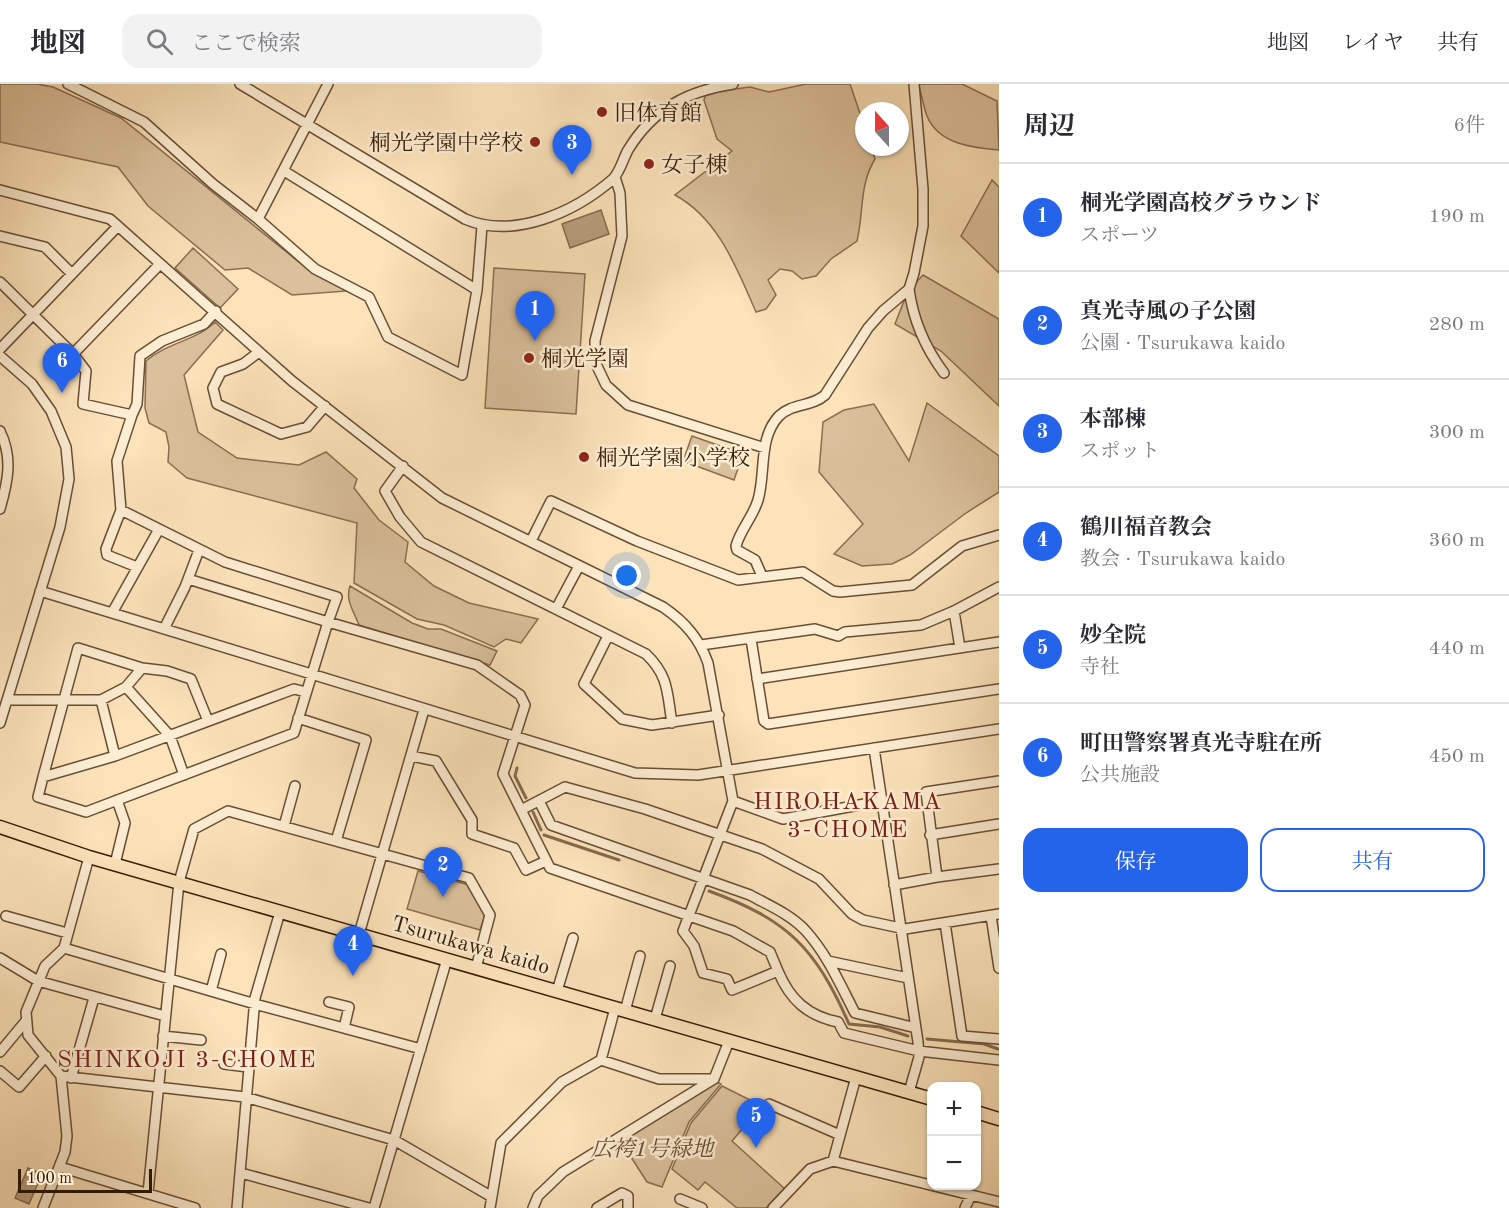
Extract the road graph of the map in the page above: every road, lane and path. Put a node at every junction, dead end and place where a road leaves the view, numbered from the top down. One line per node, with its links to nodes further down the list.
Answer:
1 (68, 84): 11 (street)
2 (240, 84): 7 (street)
3 (328, 84): 7 (street)
4 (733, 84): 6 (street)
5 (914, 84): 18 (street)
6 (714, 86): 9 (street)
7 (307, 124): 8 (street); 13 (street)
8 (284, 171): 11 (street); 19 (street)
9 (615, 177): 13 (street); 30 (street)
10 (0, 190): 12 (street)
11 (258, 219): 19 (street)
12 (118, 226): 15 (street); 16 (street)
13 (482, 226): 19 (street)
14 (0, 236): 16 (street)
15 (160, 264): 20 (street); 24 (street)
16 (72, 274): 21 (street)
17 (0, 282): 21 (street)
18 (909, 289): 26 (street); 30 (street)
19 (477, 290)
20 (216, 311): 23 (street); 28 (street)
21 (33, 315): 22 (street); 24 (street)
22 (0, 349)
23 (259, 352): 27 (street); 27 (street)
24 (73, 354): 28 (street)
25 (0, 356): 44 (street)
26 (944, 373)
27 (325, 406): 31 (street)
28 (132, 416): 34 (street)
29 (0, 431): 32 (street)
30 (765, 448): 41 (street)
31 (403, 466): 37 (street); 45 (street)
32 (5, 477): 33 (street)
33 (0, 508)
34 (121, 510): 35 (street); 40 (street)
35 (158, 531): 38 (street); 40 (street)
36 (999, 535): 41 (street)
37 (531, 541): 39 (street); 41 (street)
38 (199, 550): 42 (street); 48 (street)
39 (579, 566): 45 (street); 53 (street)
40 (138, 567): 47 (street)
41 (762, 576)
42 (188, 579): 48 (street); 49 (street)
43 (999, 587): 46 (street)
44 (40, 591): 47 (street); 63 (street)
45 (556, 609): 50 (street)
46 (954, 612): 51 (street); 54 (street)
47 (112, 613): 49 (street)
48 (328, 622): 56 (street); 72 (street)
49 (164, 629): 56 (street)
50 (609, 636): 69 (street); 69 (street)
51 (751, 639): 53 (street); 57 (street)
52 (999, 642): 54 (street)
53 (701, 645): 65 (street)
54 (960, 648): 57 (street)
55 (142, 668): 58 (street); 61 (street); 67 (street)
56 (312, 674): 60 (street); 64 (street)
57 (757, 679): 59 (street)
58 (126, 687): 62 (street); 71 (street)
59 (999, 689)
60 (306, 692): 66 (street); 67 (street)
61 (63, 700): 62 (street); 63 (street); 78 (street)
62 (101, 700): 74 (street)
63 (4, 703): 68 (street)
64 (424, 710): 72 (street); 75 (street)
65 (719, 715): 69 (street); 76 (street)
66 (298, 718): 77 (street); 91 (street)
67 (208, 721): 71 (street)
68 (0, 723)
69 (672, 723)
70 (999, 729): 73 (street)
71 (170, 736): 74 (street); 77 (street)
72 (515, 737): 76 (street); 85 (street)
73 (874, 748): 76 (street); 84 (street)
74 (115, 756): 78 (street)
75 (411, 756): 92 (street); 94 (street)
76 (729, 770): 83 (street)
77 (184, 775): 81 (street)
78 (43, 777): 81 (street)
79 (999, 781): 90 (street)
80 (295, 786): 87 (street)
81 (117, 800): 95 (street)
82 (539, 801): 85 (street); 89 (street); 98 (street)
83 (734, 801): 84 (street); 89 (street)
84 (881, 801): 100 (street)
85 (520, 810): 94 (street)
86 (999, 824): 90 (street)
87 (284, 826): 91 (street); 99 (street)
88 (0, 827): 93 (main road, Tsurukawa kaido)
89 (720, 834): 98 (street); 106 (street)
90 (930, 835): 97 (street)
91 (336, 841): 92 (street)
92 (381, 854): 108 (street); 116 (street)
93 (88, 857): 95 (main road, Tsurukawa kaido); 107 (street)
94 (546, 861): 104 (street)
95 (115, 864): 99 (main road, Tsurukawa kaido)
96 (999, 869): 97 (street)
97 (937, 878): 100 (street)
98 (704, 879): 104 (street); 115 (street)
99 (179, 882): 101 (main road, Tsurukawa kaido); 120 (street)
100 (894, 885): 106 (street)
101 (279, 912): 108 (main road, Tsurukawa kaido); 127 (street)
102 (995, 915): 105 (street); 117 (street)
103 (6, 916): 107 (street)
104 (690, 916): 119 (street); 119 (street)
105 (945, 923): 106 (street); 135 (street)
106 (900, 929): 121 (street)
107 (67, 933): 110 (street)
108 (359, 934): 114 (main road, Tsurukawa kaido)
109 (573, 939): 124 (street)
110 (64, 948): 120 (street); 122 (street)
111 (221, 954): 123 (street)
112 (640, 956): 128 (street)
113 (0, 958): 122 (street)
114 (447, 959): 116 (main road, Tsurukawa kaido); 138 (street)
115 (828, 961): 121 (street); 133 (street)
116 (476, 968): 124 (main road, Tsurukawa kaido)
117 (999, 968)
118 (666, 969): 130 (street)
119 (778, 971): 139 (street)
120 (169, 978): 123 (street); 129 (street)
121 (908, 978): 133 (street)
122 (38, 981): 125 (street); 131 (street)
123 (211, 991): 127 (street)
124 (557, 991): 128 (main road, Tsurukawa kaido)
125 (94, 998): 129 (street); 149 (street)
126 (329, 1002): 132 (street)
127 (255, 1004): 132 (street); 145 (street)
128 (620, 1009): 130 (main road, Tsurukawa kaido); 142 (street)
129 (165, 1016): 134 (street)
130 (655, 1019): 137 (main road, Tsurukawa kaido)
131 (25, 1022): 140 (street); 141 (street)
132 (344, 1028): 138 (street)
133 (916, 1028): 139 (street)
134 (163, 1036): 136 (street); 151 (street)
135 (999, 1039)
136 (201, 1040)
137 (729, 1041): 148 (main road, Tsurukawa kaido); 150 (street)
138 (421, 1049): 159 (street)
139 (919, 1051): 143 (street); 152 (street)
140 (0, 1052)
141 (46, 1056): 146 (street); 147 (street)
142 (601, 1060): 150 (street); 165 (street)
143 (999, 1060)
144 (224, 1064): 145 (street)
145 (248, 1067): 153 (street)
146 (0, 1071)
147 (61, 1076): 149 (street); 161 (street)
148 (856, 1077): 152 (main road, Tsurukawa kaido); 158 (street)
149 (71, 1078): 151 (street)
150 (714, 1079): 176 (street)
151 (158, 1088): 153 (street); 163 (street)
152 (909, 1092): 154 (main road, Tsurukawa kaido)
153 (245, 1097): 159 (street); 162 (street)
154 (927, 1097)
155 (769, 1104): 158 (street)
156 (981, 1114): 157 (main road)
157 (999, 1119)
158 (840, 1135): 160 (street)
159 (394, 1140): 165 (street); 174 (street)
160 (832, 1161): 164 (street); 180 (street)
161 (60, 1167): 163 (street); 169 (street)
162 (241, 1173): 172 (street); 173 (street)
163 (148, 1193): 166 (street)
164 (971, 1195): 168 (street); 181 (street)
165 (492, 1197): 175 (street)
166 (162, 1198): 170 (street); 171 (street)
167 (680, 1199): 179 (street)
168 (999, 1202)
169 (43, 1208)
170 (159, 1208)
171 (195, 1208)
172 (237, 1208)
173 (369, 1208)
174 (374, 1208)
175 (490, 1208)
176 (533, 1208)
177 (597, 1208): 178 (street)
178 (628, 1208)
179 (702, 1208)
180 (772, 1208)
181 (965, 1208)

